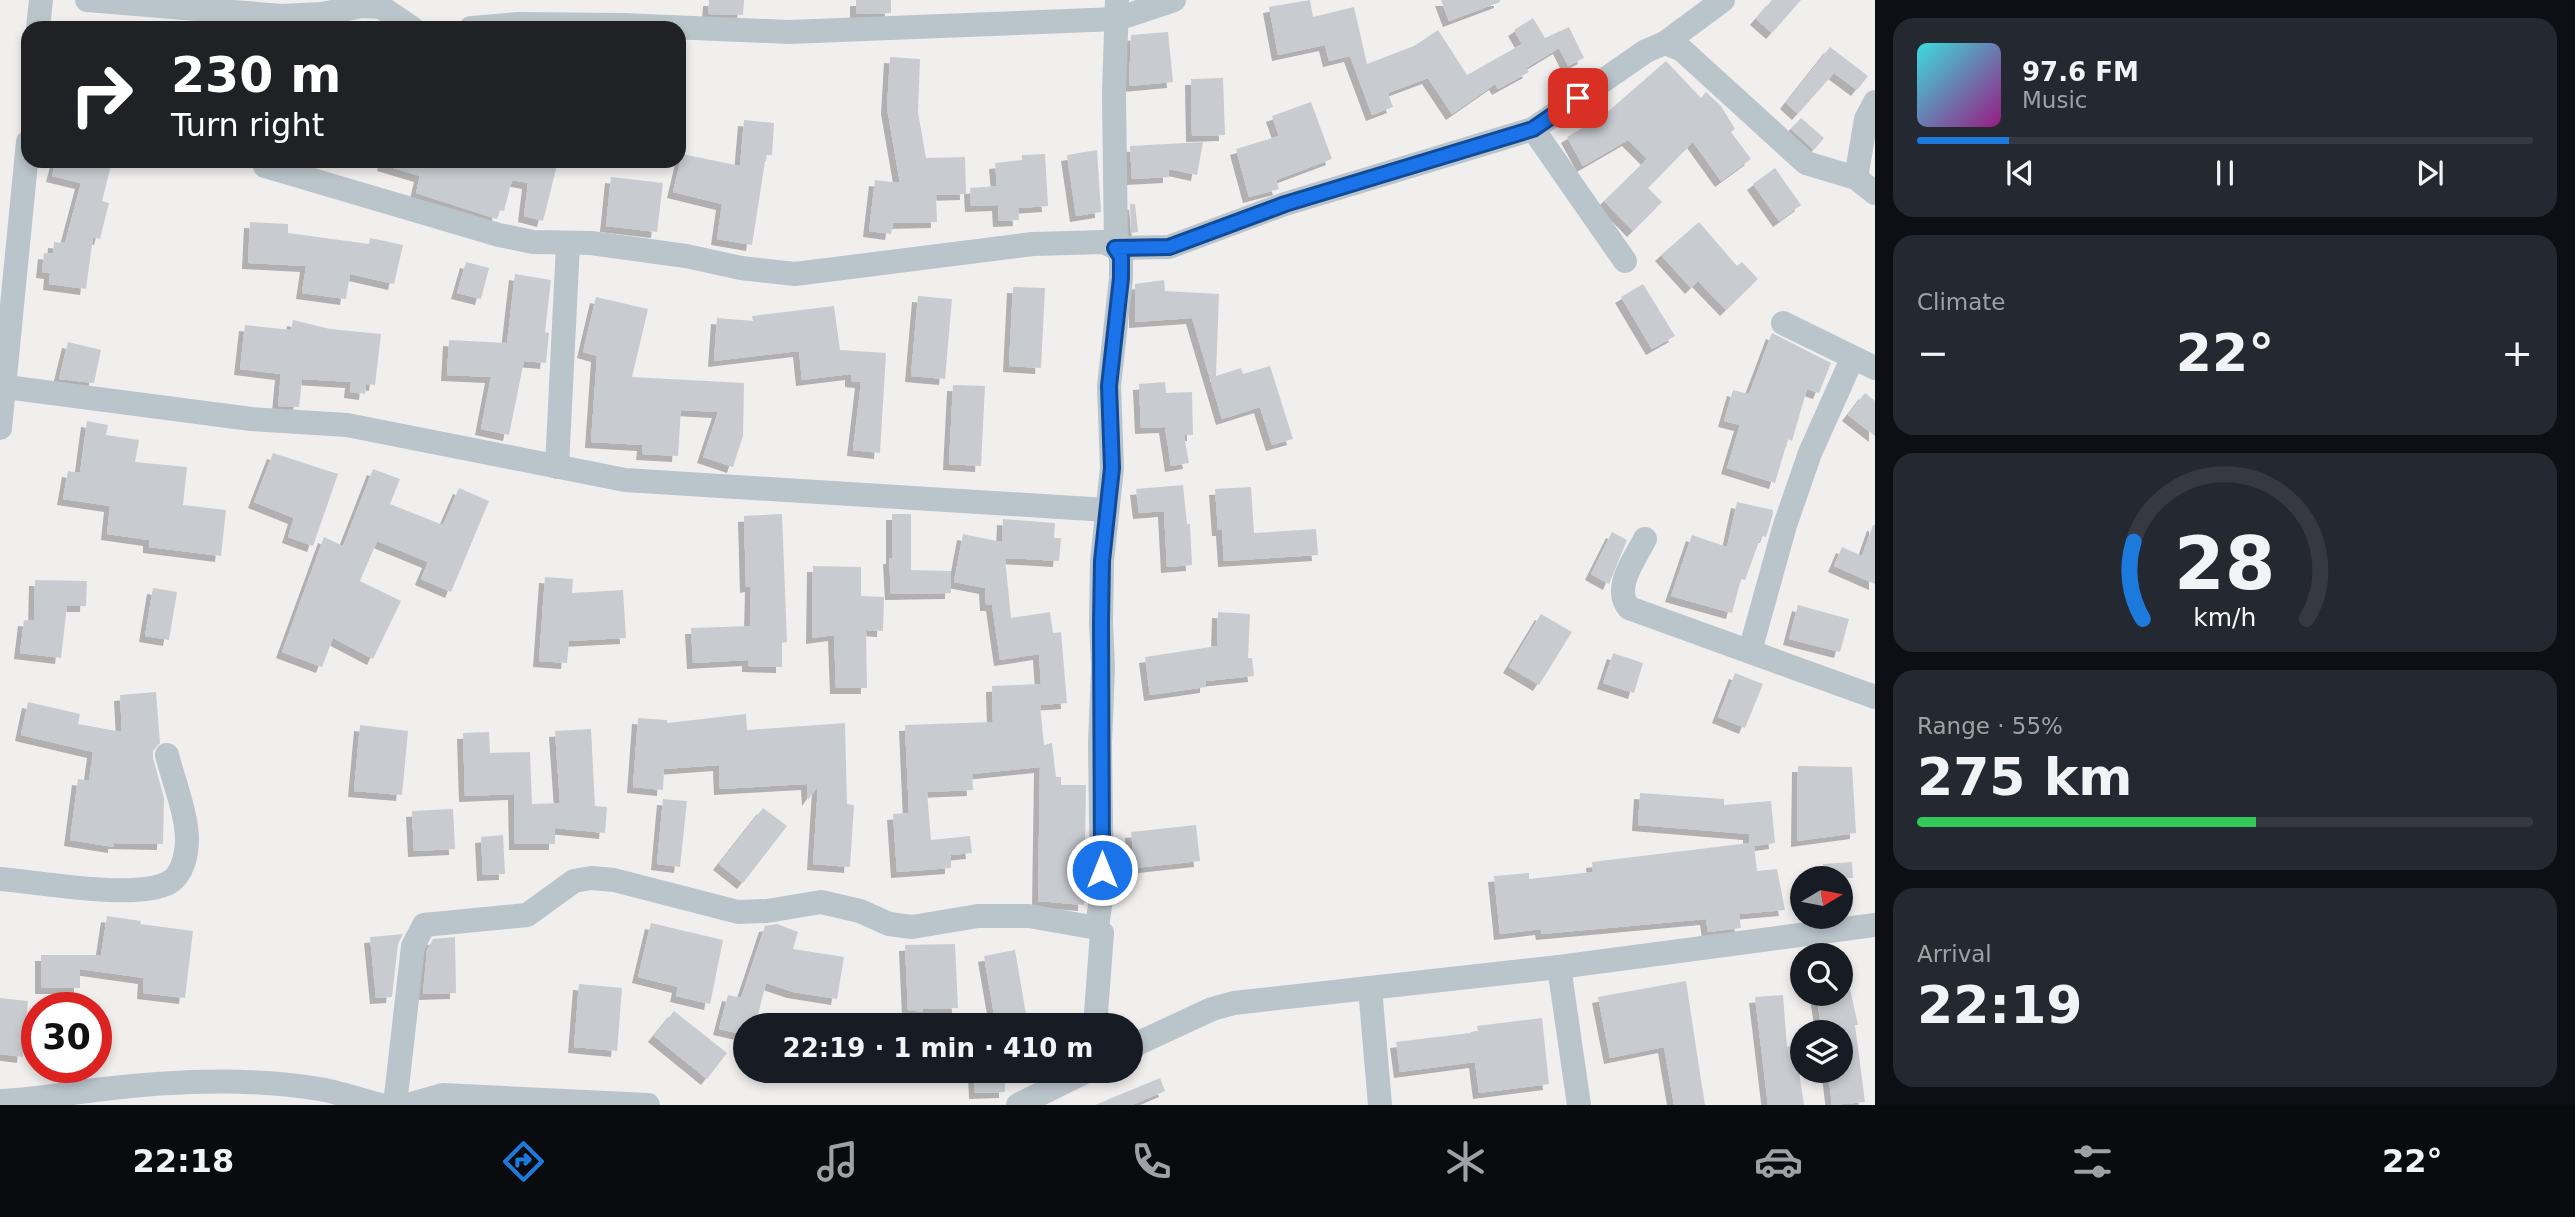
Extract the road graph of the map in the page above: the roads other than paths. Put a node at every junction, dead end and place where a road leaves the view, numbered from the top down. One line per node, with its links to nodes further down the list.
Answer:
1 (41, 0): 6 (street)
2 (87, 0): 7 (street)
3 (1174, 0): 5 (street)
4 (1723, 0): 9 (street)
5 (1117, 10): 8 (street); 16 (street)
6 (39, 21)
7 (402, 21)
8 (686, 28)
9 (1665, 43): 11 (street); 14 (street)
10 (1875, 102): 14 (street)
11 (1533, 129): 16 (street); 17 (street)
12 (26, 168): 20 (street)
13 (271, 168): 15 (street)
14 (1865, 186)
15 (568, 244): 16 (street); 22 (street)
16 (1115, 248): 23 (street)
17 (1625, 261)
18 (1783, 323): 19 (street)
19 (1868, 363): 25 (street)
20 (6, 387): 21 (street); 22 (street)
21 (0, 428)
22 (557, 467): 23 (street)
23 (1107, 510): 30 (street)
24 (1645, 539): 25 (street)
25 (1750, 651): 26 (street)
26 (1875, 697)
27 (167, 755): 28 (street)
28 (0, 879)
29 (1875, 925): 31 (street)
30 (1097, 928): 33 (street); 41 (street)
31 (1559, 967): 32 (street); 46 (street)
32 (1370, 988): 34 (street); 45 (street)
33 (1096, 1013)
34 (1143, 1041)
35 (1063, 1083): 44 (street)
36 (262, 1094): 39 (street); 40 (street)
37 (444, 1100): 42 (street); 43 (street)
38 (0, 1101): 39 (street)
39 (42, 1102)
40 (380, 1105)
41 (395, 1105)
42 (407, 1105)
43 (648, 1105)
44 (1018, 1105)
45 (1380, 1105)
46 (1579, 1105)

